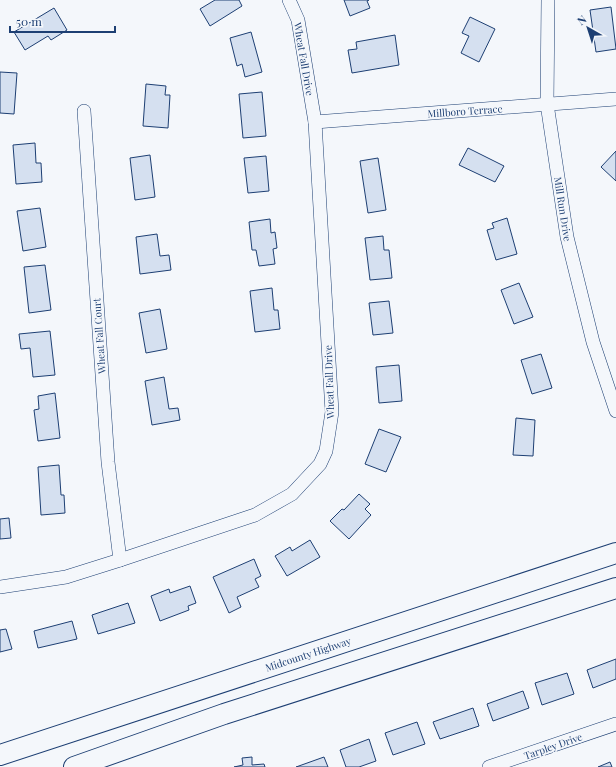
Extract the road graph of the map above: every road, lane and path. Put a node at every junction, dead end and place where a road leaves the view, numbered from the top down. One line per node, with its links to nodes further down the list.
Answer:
1 (289, 0): 6 (street, Wheat Fall Drive)
2 (548, 0): 4 (street, Mill Run Drive)
3 (616, 99): 4 (street, Millboro Terrace)
4 (547, 104): 6 (street, Millboro Terrace); 7 (street, Mill Run Drive)
5 (84, 111): 10 (street, Wheat Fall Court)
6 (315, 122): 10 (street, Wheat Fall Drive)
7 (614, 395): 8 (street, Mill Run Drive)
8 (616, 411)
9 (616, 553): 14 (main road, Midcounty Highway)
10 (120, 560): 11 (street, Wheat Fall Drive)
11 (0, 587)
12 (616, 588): 15 (main road)
13 (616, 724): 16 (street, Tarpley Drive)
14 (0, 755)
15 (74, 767)
16 (489, 767)

